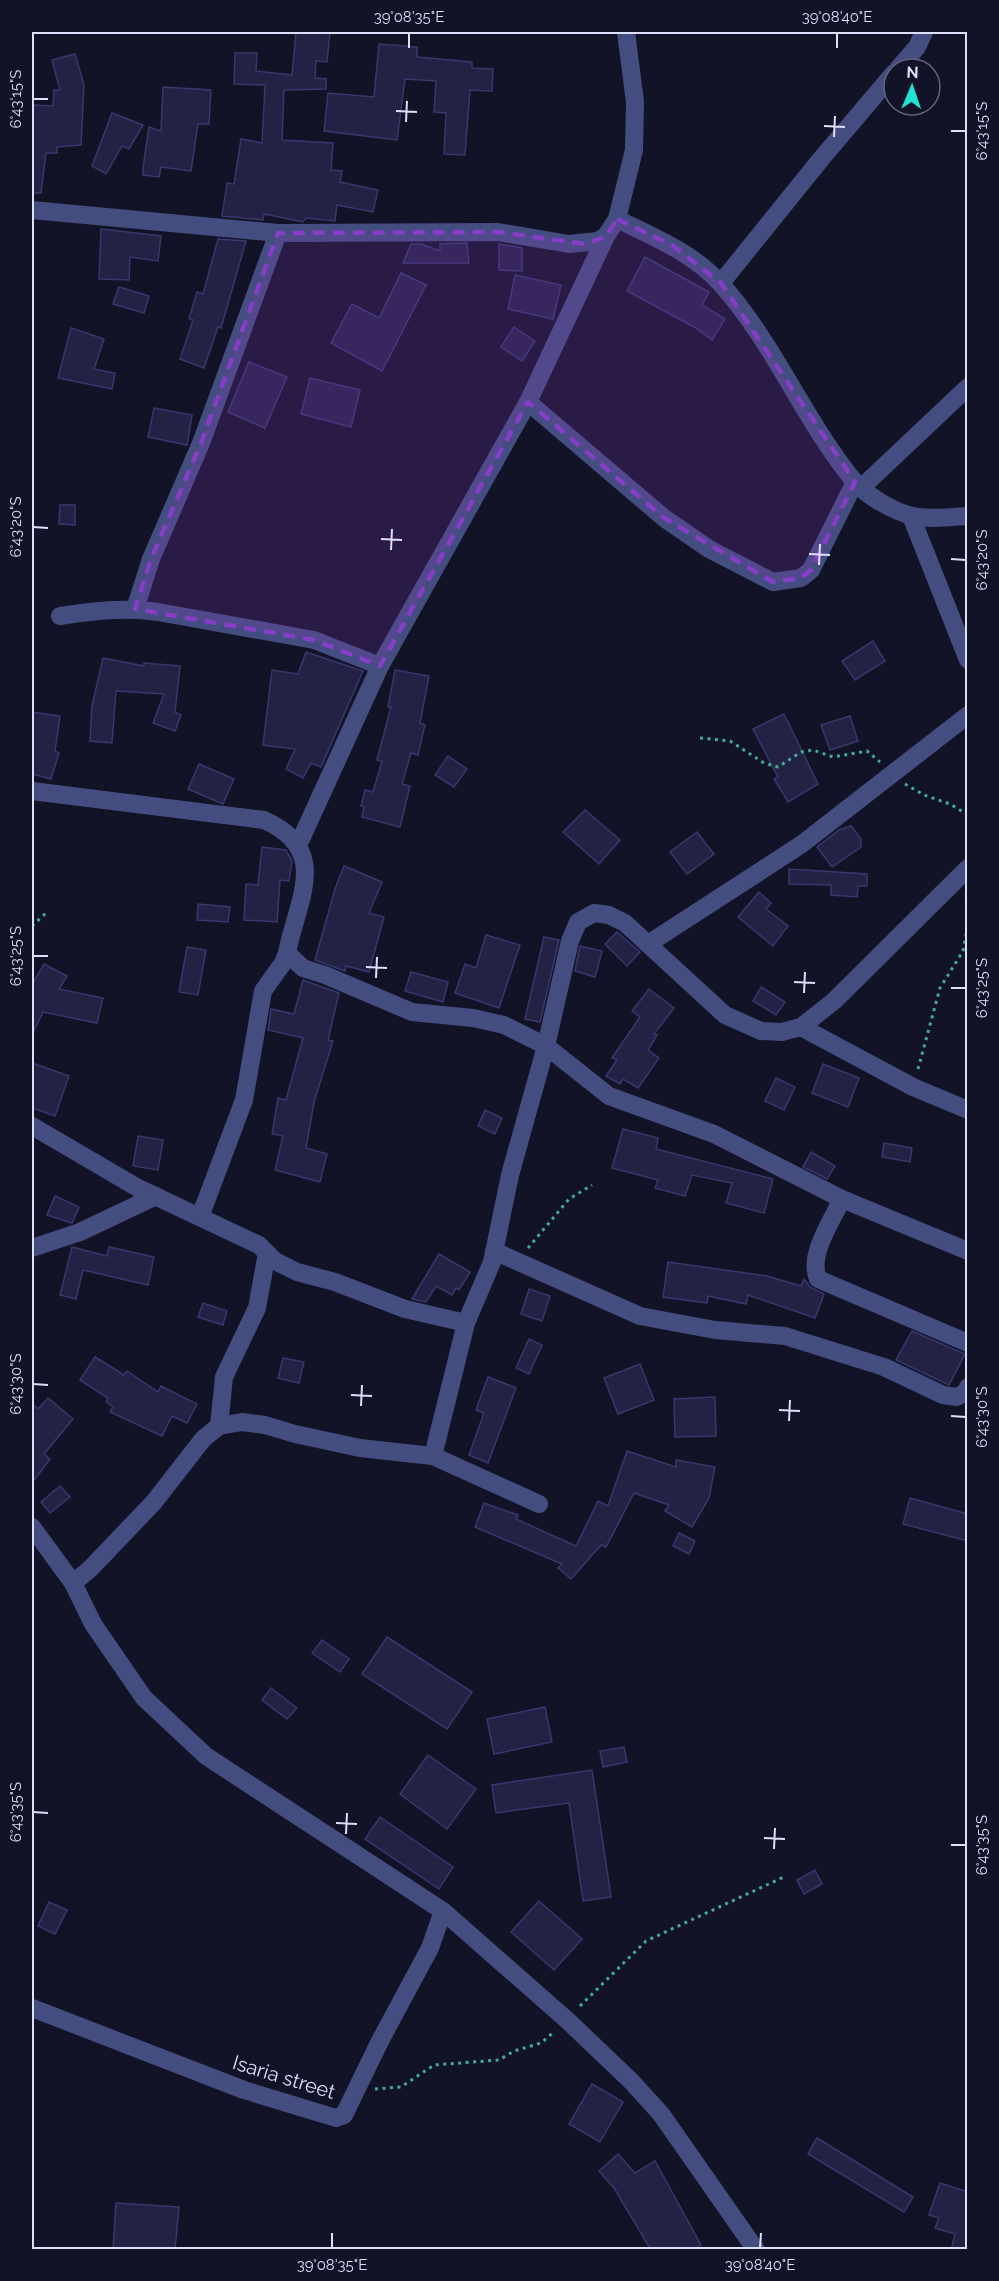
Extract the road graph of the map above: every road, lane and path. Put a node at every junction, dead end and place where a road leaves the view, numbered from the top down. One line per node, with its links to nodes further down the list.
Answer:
1 (626, 32): 6 (street)
2 (924, 32): 3 (street)
3 (908, 57)
4 (882, 87): 9 (street)
5 (32, 210): 7 (street)
6 (617, 219): 8 (street); 9 (street)
7 (278, 233): 8 (street); 15 (street)
8 (606, 236): 11 (street)
9 (721, 283): 12 (street)
10 (968, 387): 12 (street)
11 (528, 402): 12 (street); 18 (street)
12 (858, 485): 13 (street)
13 (911, 516): 14 (street); 17 (street)
14 (968, 516)
15 (135, 609): 16 (street); 18 (street)
16 (60, 616)
17 (968, 660)
18 (380, 666): 24 (street)
19 (968, 715): 21 (street)
20 (699, 738): 21 (path)
21 (894, 773): 23 (path); 29 (street)
22 (32, 791): 24 (street)
23 (968, 815)
24 (293, 838): 30 (street)
25 (968, 868): 31 (street)
26 (46, 912): 28 (path)
27 (968, 925): 33 (path)
28 (32, 926)
29 (648, 944): 31 (street); 32 (street)
30 (287, 953): 32 (street); 39 (street)
31 (801, 1027): 33 (street)
32 (546, 1046): 38 (street); 41 (street)
33 (913, 1087): 34 (street)
34 (968, 1110)
35 (32, 1126): 37 (street)
36 (592, 1185): 44 (path)
37 (156, 1196): 39 (street); 40 (street)
38 (842, 1199): 42 (street); 46 (street)
39 (200, 1217): 43 (street)
40 (32, 1248)
41 (494, 1251): 44 (street); 45 (street)
42 (968, 1251)
43 (267, 1253): 45 (street); 48 (street)
44 (516, 1261): 47 (street)
45 (466, 1323): 49 (street)
46 (968, 1342)
47 (968, 1387)
48 (219, 1426): 49 (street); 52 (street)
49 (433, 1456): 50 (street)
50 (539, 1504)
51 (32, 1527): 52 (street)
52 (73, 1583): 54 (street)
53 (786, 1876): 56 (path)
54 (443, 1911): 56 (street); 57 (street, Isaria street)
55 (32, 2008): 57 (street, Isaria street)
56 (567, 2020): 57 (path); 58 (street)
57 (356, 2090)
58 (756, 2250)

